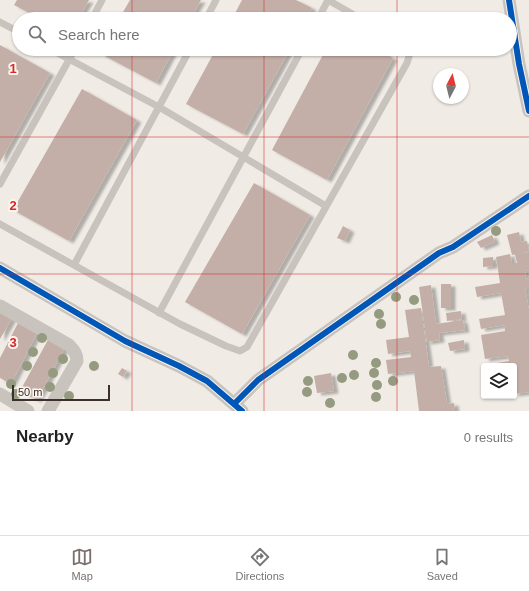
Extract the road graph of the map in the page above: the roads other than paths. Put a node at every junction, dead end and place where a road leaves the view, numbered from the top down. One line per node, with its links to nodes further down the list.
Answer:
1 (102, 0): 5 (lane)
2 (216, 0): 6 (lane)
3 (328, 0): 7 (lane); 8 (lane)
4 (509, 0): 9 (street)
5 (96, 12)
6 (210, 12)
7 (322, 12)
8 (349, 12)
9 (511, 12)
10 (0, 22): 11 (lane)
11 (12, 28)
12 (517, 51): 20 (street)
13 (62, 56): 18 (lane)
14 (71, 56): 18 (lane)
15 (186, 56): 19 (lane)
16 (298, 56): 21 (lane)
17 (409, 56): 24 (lane)
18 (69, 60): 19 (lane); 22 (lane)
19 (159, 107): 21 (lane); 26 (lane)
20 (529, 111)
21 (243, 157): 24 (lane); 29 (lane)
22 (0, 184)
23 (529, 196): 31 (street)
24 (326, 206): 29 (lane)
25 (0, 224): 26 (lane)
26 (74, 265): 29 (lane)
27 (0, 268): 31 (street)
28 (0, 306): 33 (street)
29 (159, 313)
30 (0, 394): 32 (street)
31 (238, 407)
32 (28, 411)
33 (48, 411)

